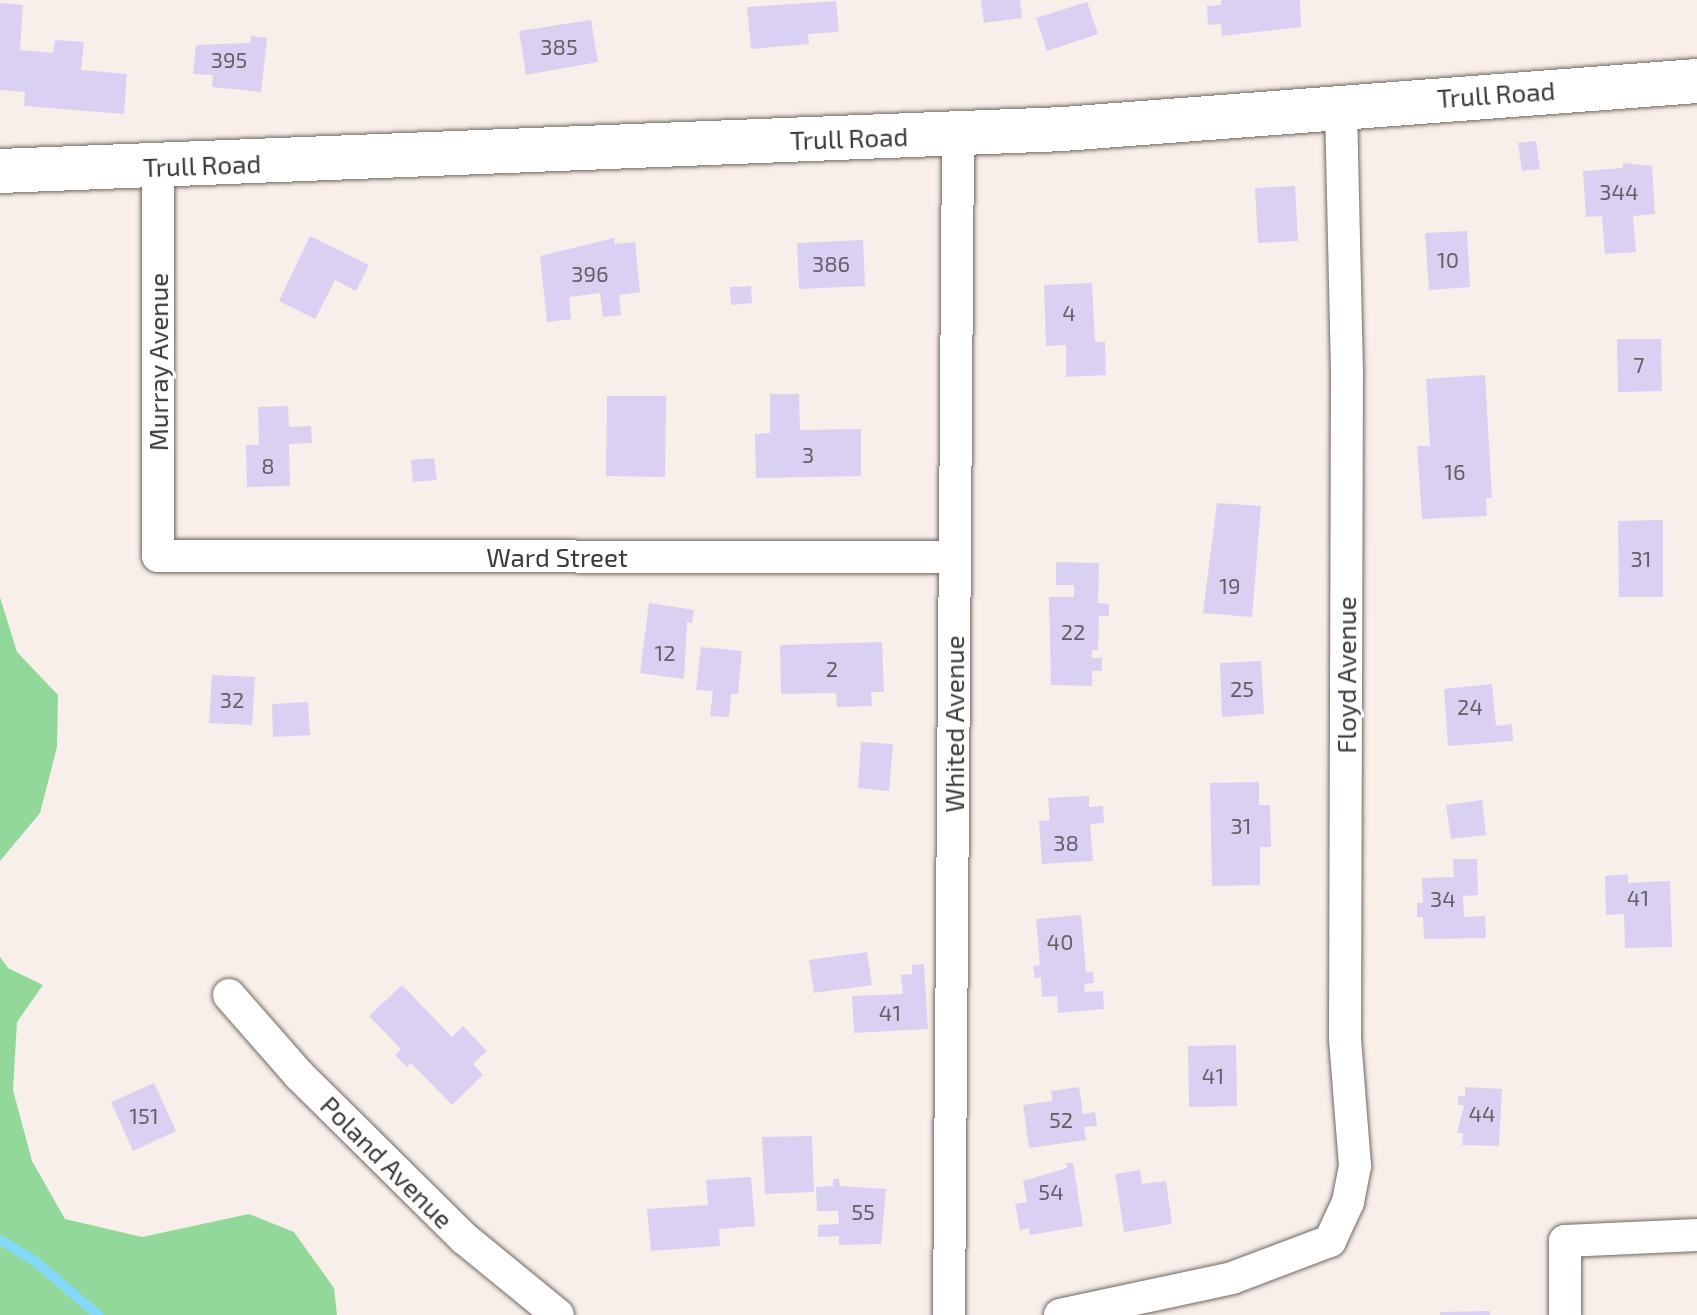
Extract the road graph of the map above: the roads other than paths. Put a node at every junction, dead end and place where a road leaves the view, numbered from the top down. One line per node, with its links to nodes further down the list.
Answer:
1 (1697, 81): 2 (street, Trull Road)
2 (1341, 104): 3 (street, Trull Road); 12 (street, Floyd Avenue)
3 (958, 133): 4 (street, Trull Road); 7 (street, Whited Avenue)
4 (158, 167): 5 (street, Trull Road); 6 (street, Murray Avenue)
5 (0, 171)
6 (158, 556): 7 (street, Ward Street)
7 (955, 557): 11 (street, Whited Avenue)
8 (229, 995): 10 (street, Poland Avenue)
9 (1697, 1235): 13 (street)
10 (558, 1315)
11 (949, 1315)
12 (1060, 1315)
13 (1565, 1315)

